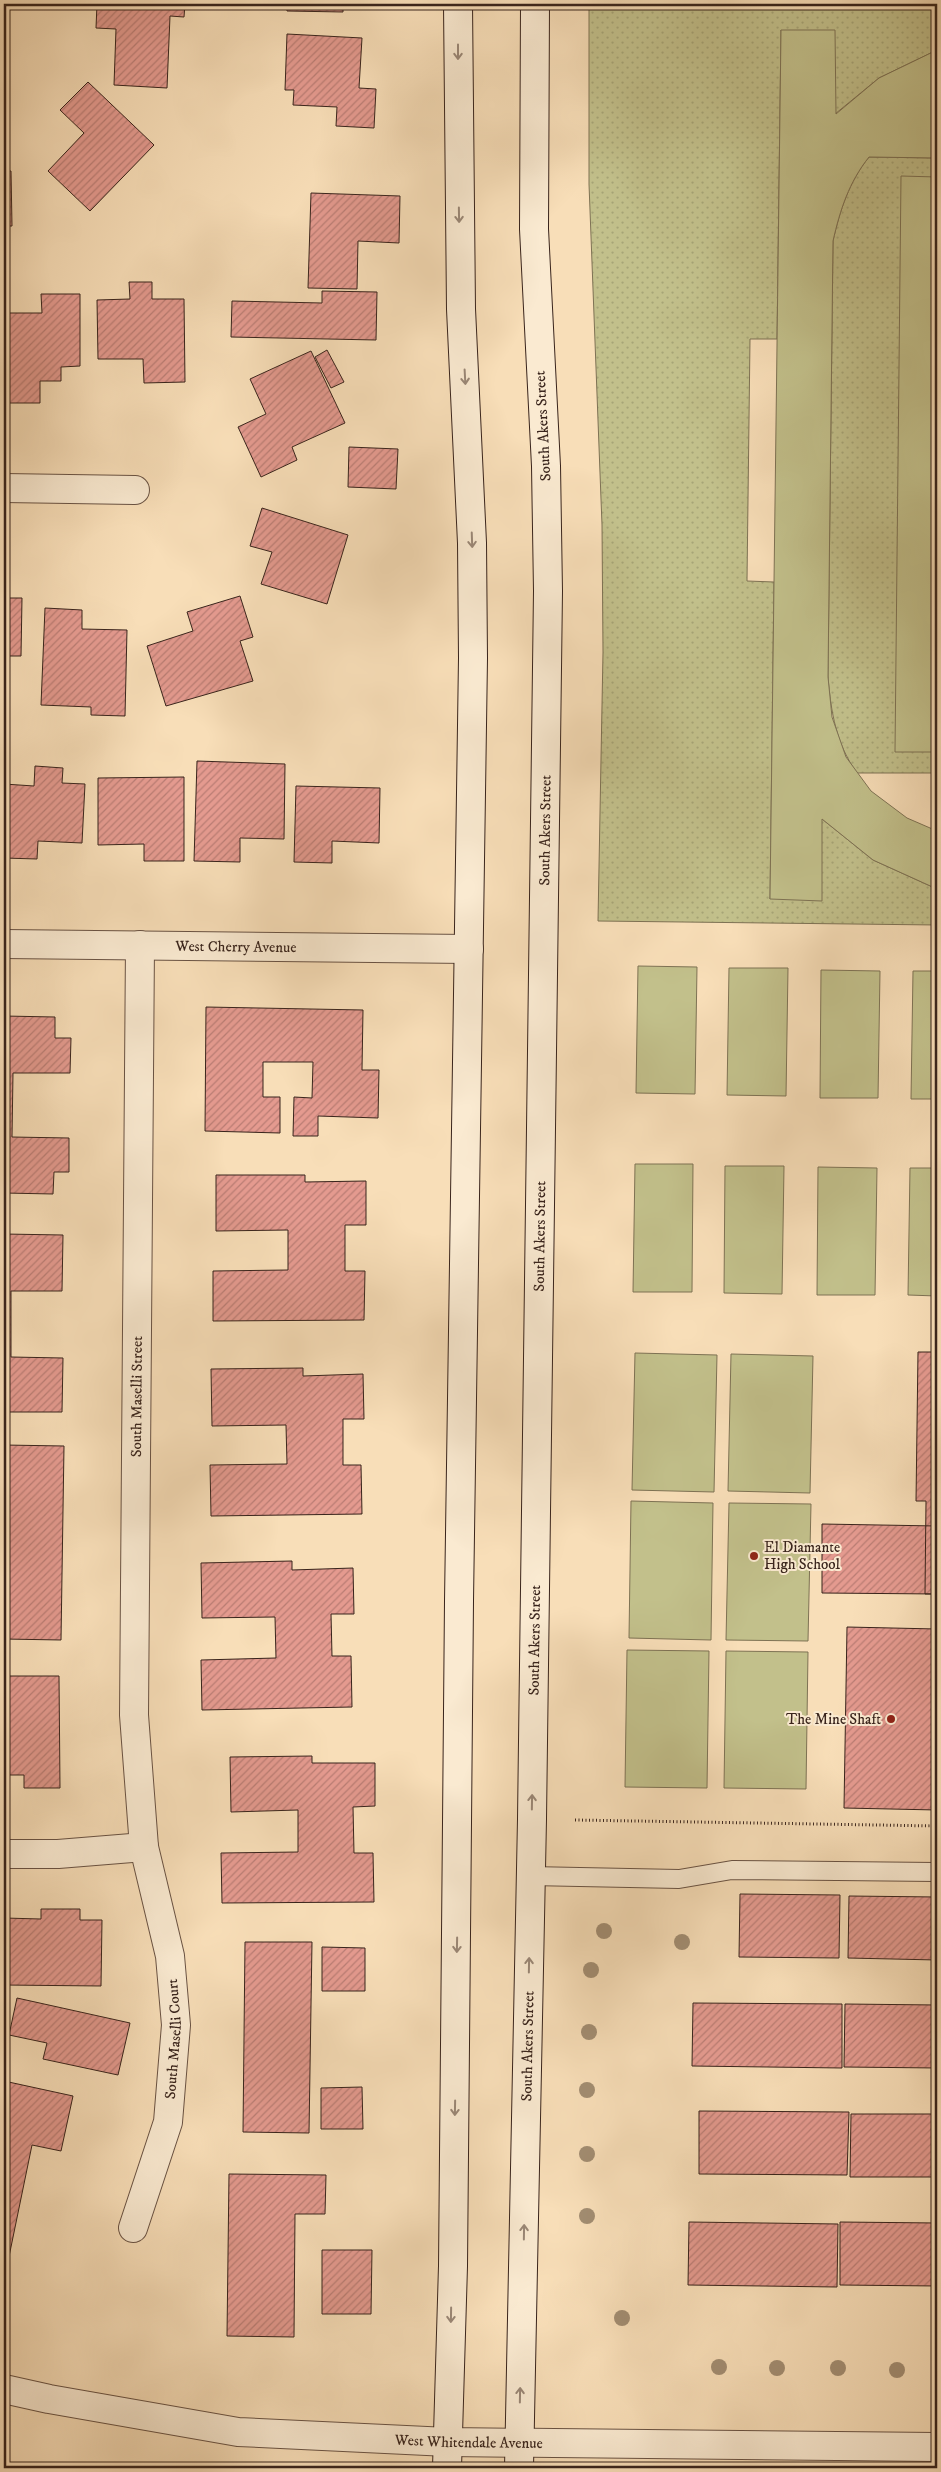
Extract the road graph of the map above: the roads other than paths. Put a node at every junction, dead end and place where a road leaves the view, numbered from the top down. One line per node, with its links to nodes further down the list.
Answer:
1 (458, 4): 7 (main road, one-way to 7)
2 (534, 4): 11 (main road, South Akers Street, one-way to 2)
3 (4, 488): 4 (main road)
4 (135, 490)
5 (4, 944): 6 (main road, West Cherry Avenue)
6 (140, 945): 7 (main road, West Cherry Avenue); 8 (main road, South Maselli Street)
7 (469, 949): 15 (main road, one-way to 15)
8 (144, 1847): 9 (main road); 12 (main road, South Maselli Court)
9 (4, 1854)
10 (937, 1872): 11 (lane)
11 (530, 1876): 16 (main road, South Akers Street, one-way to 11)
12 (133, 2228)
13 (4, 2389): 15 (main road, West Whitendale Avenue)
14 (937, 2447): 16 (main road, West Whitendale Avenue)
15 (447, 2455): 16 (main road, West Whitendale Avenue)
16 (519, 2456)

